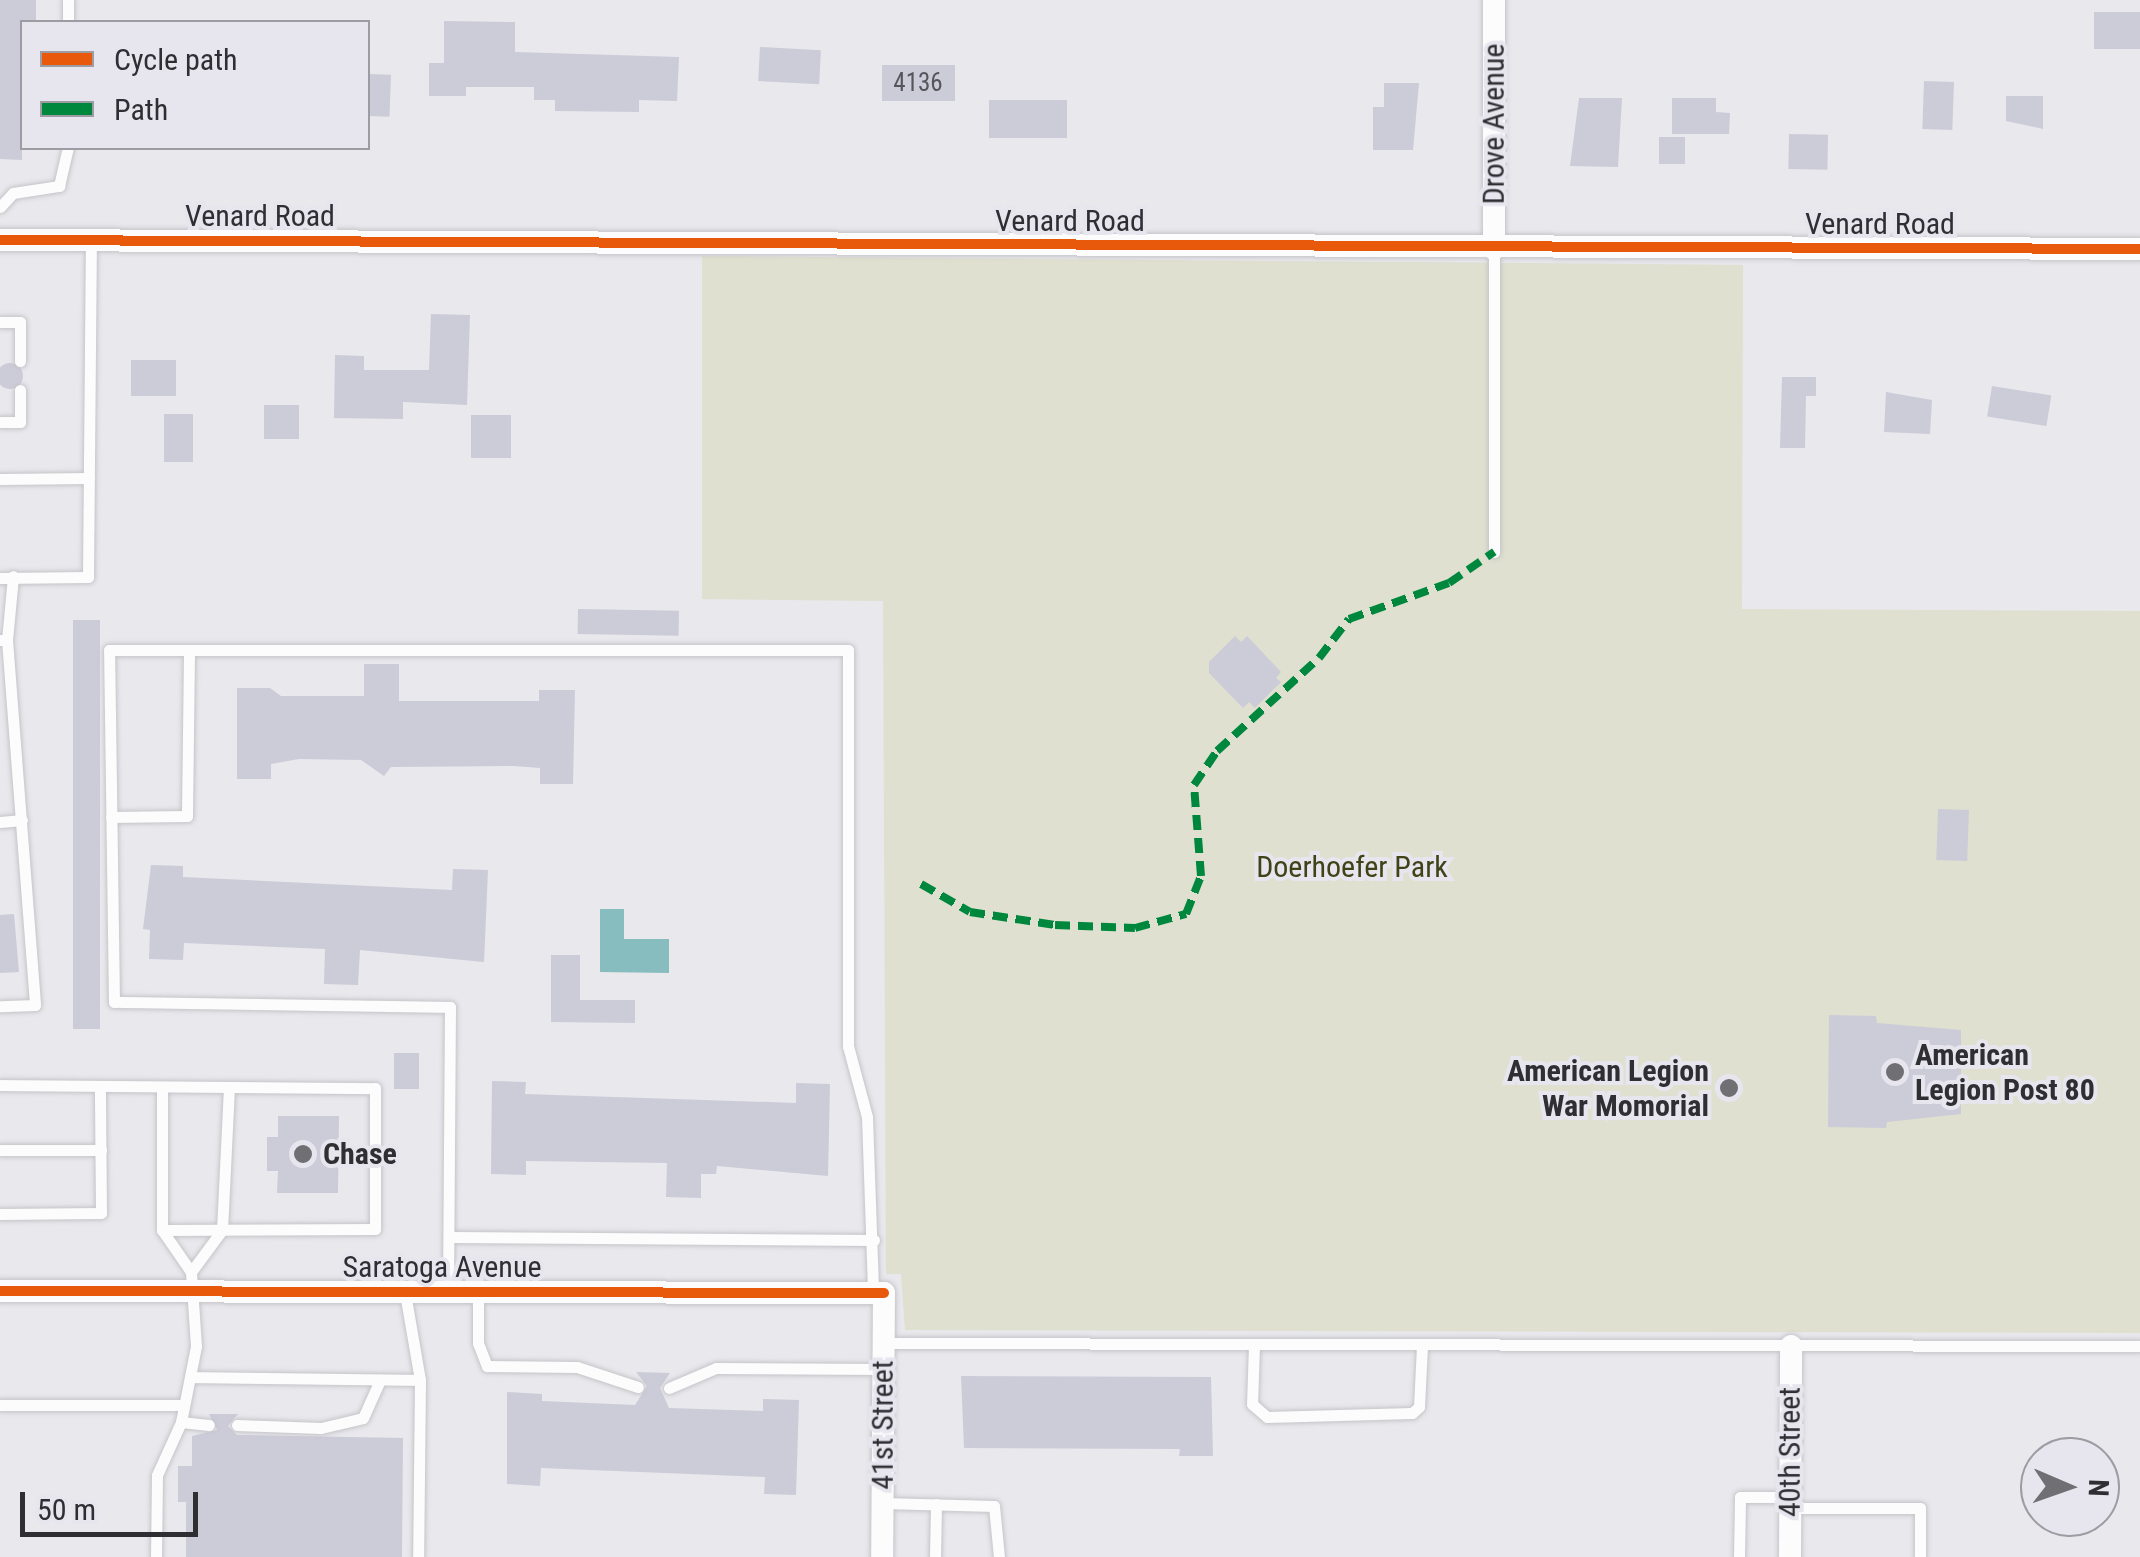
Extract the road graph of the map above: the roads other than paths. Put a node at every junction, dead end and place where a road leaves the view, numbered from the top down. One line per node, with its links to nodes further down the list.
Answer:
1 (1494, 0): 6 (street, Drove Avenue)
2 (68, 150): 3 (lane)
3 (0, 207)
4 (0, 240): 5 (street, Venard Road)
5 (91, 240): 6 (street, Venard Road); 12 (lane)
6 (1494, 249): 7 (street, Venard Road); 14 (lane)
7 (2140, 249)
8 (0, 322): 9 (lane)
9 (20, 361)
10 (20, 390): 11 (lane)
11 (0, 422)
12 (89, 478): 13 (lane); 15 (lane)
13 (0, 479)
14 (1494, 552)
15 (6, 577): 16 (lane)
16 (3, 640): 19 (lane)
17 (189, 650): 18 (lane); 18 (lane); 32 (lane)
18 (111, 818): 31 (lane)
19 (22, 820): 20 (lane); 21 (lane)
20 (0, 822)
21 (0, 1006)
22 (0, 1085): 23 (lane)
23 (100, 1086): 24 (lane); 27 (lane)
24 (162, 1087): 25 (lane); 29 (lane)
25 (229, 1088): 30 (lane); 30 (lane)
26 (0, 1150): 27 (lane)
27 (100, 1150): 28 (lane)
28 (0, 1214)
29 (162, 1230): 30 (lane); 33 (lane)
30 (222, 1230): 33 (lane)
31 (449, 1236): 32 (lane); 35 (lane)
32 (874, 1240): 38 (lane)
33 (190, 1282): 34 (street, Saratoga Avenue); 37 (street, Saratoga Avenue); 45 (lane)
34 (0, 1291)
35 (448, 1292): 36 (street, Saratoga Avenue); 37 (street, Saratoga Avenue)
36 (478, 1292): 38 (street, Saratoga Avenue); 48 (lane)
37 (406, 1293): 47 (lane)
38 (879, 1293): 39 (street, 41st Street)
39 (884, 1343): 40 (lane); 44 (street, 41st Street)
40 (1254, 1344): 41 (lane); 41 (lane)
41 (1422, 1345): 42 (lane)
42 (1791, 1346): 43 (lane); 55 (street, 40th Street)
43 (2140, 1346)
44 (884, 1369): 49 (lane); 56 (street, 41st Street)
45 (190, 1378): 46 (lane); 51 (lane)
46 (380, 1380): 47 (lane); 54 (lane)
47 (420, 1380): 59 (lane)
48 (638, 1386)
49 (669, 1388)
50 (0, 1405): 51 (lane)
51 (184, 1405): 52 (lane)
52 (181, 1422): 53 (lane); 58 (lane)
53 (209, 1425)
54 (238, 1425)
55 (1790, 1502): 63 (lane); 64 (street, 40th Street); 65 (lane)
56 (883, 1504): 57 (lane); 60 (street, 41st Street)
57 (936, 1504): 61 (lane); 62 (lane)
58 (156, 1557)
59 (418, 1557)
60 (882, 1557)
61 (936, 1557)
62 (999, 1557)
63 (1739, 1557)
64 (1790, 1557)
65 (1920, 1557)

